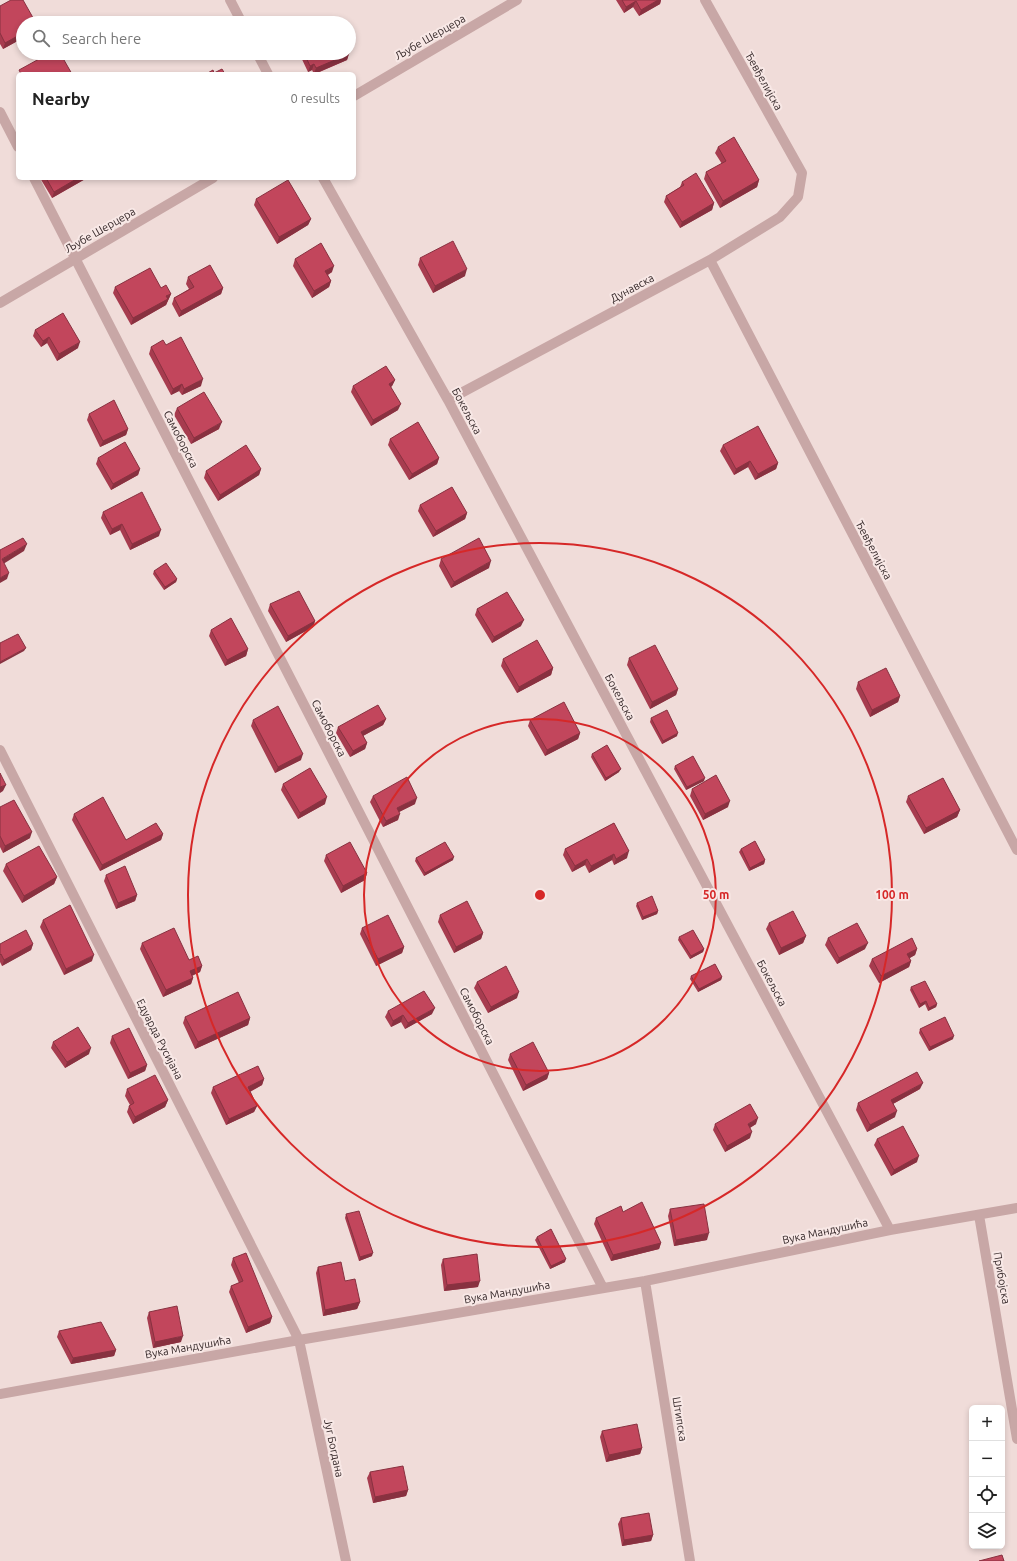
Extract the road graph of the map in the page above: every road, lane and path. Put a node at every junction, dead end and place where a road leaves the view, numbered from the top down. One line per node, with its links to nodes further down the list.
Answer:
1 (230, 0): 4 (street)
2 (517, 0): 7 (street, Љубе Шерцера)
3 (705, 0): 10 (street, Ђевђелијска)
4 (238, 16)
5 (261, 60): 6 (street)
6 (267, 72)
7 (356, 95)
8 (0, 112): 9 (street)
9 (16, 144)
10 (802, 173): 15 (street, Дунавска)
11 (35, 180): 14 (street, Самоборска)
12 (210, 180): 14 (street, Љубе Шерцера)
13 (324, 180): 17 (street, Бокељска)
14 (75, 258): 16 (street, Љубе Шерцера); 24 (street, Самоборска)
15 (710, 260): 17 (street, Дунавска); 19 (street, Ђевђелијска)
16 (0, 303)
17 (448, 400): 22 (street, Бокељска)
18 (0, 750): 25 (street, Едуарда Русијана)
19 (1017, 850)
20 (1017, 1208): 21 (street, Вука Мандушића)
21 (979, 1215): 22 (street, Вука Мандушића); 27 (street, Прибојска)
22 (890, 1230): 23 (street, Вука Мандушића)
23 (645, 1281): 24 (street, Вука Мандушића); 29 (street, Штипска)
24 (603, 1288): 25 (street, Вука Мандушића)
25 (299, 1340): 26 (street, Вука Мандушића); 28 (street, Југ Богдана)
26 (0, 1394)
27 (1017, 1440)
28 (346, 1561)
29 (690, 1561)

